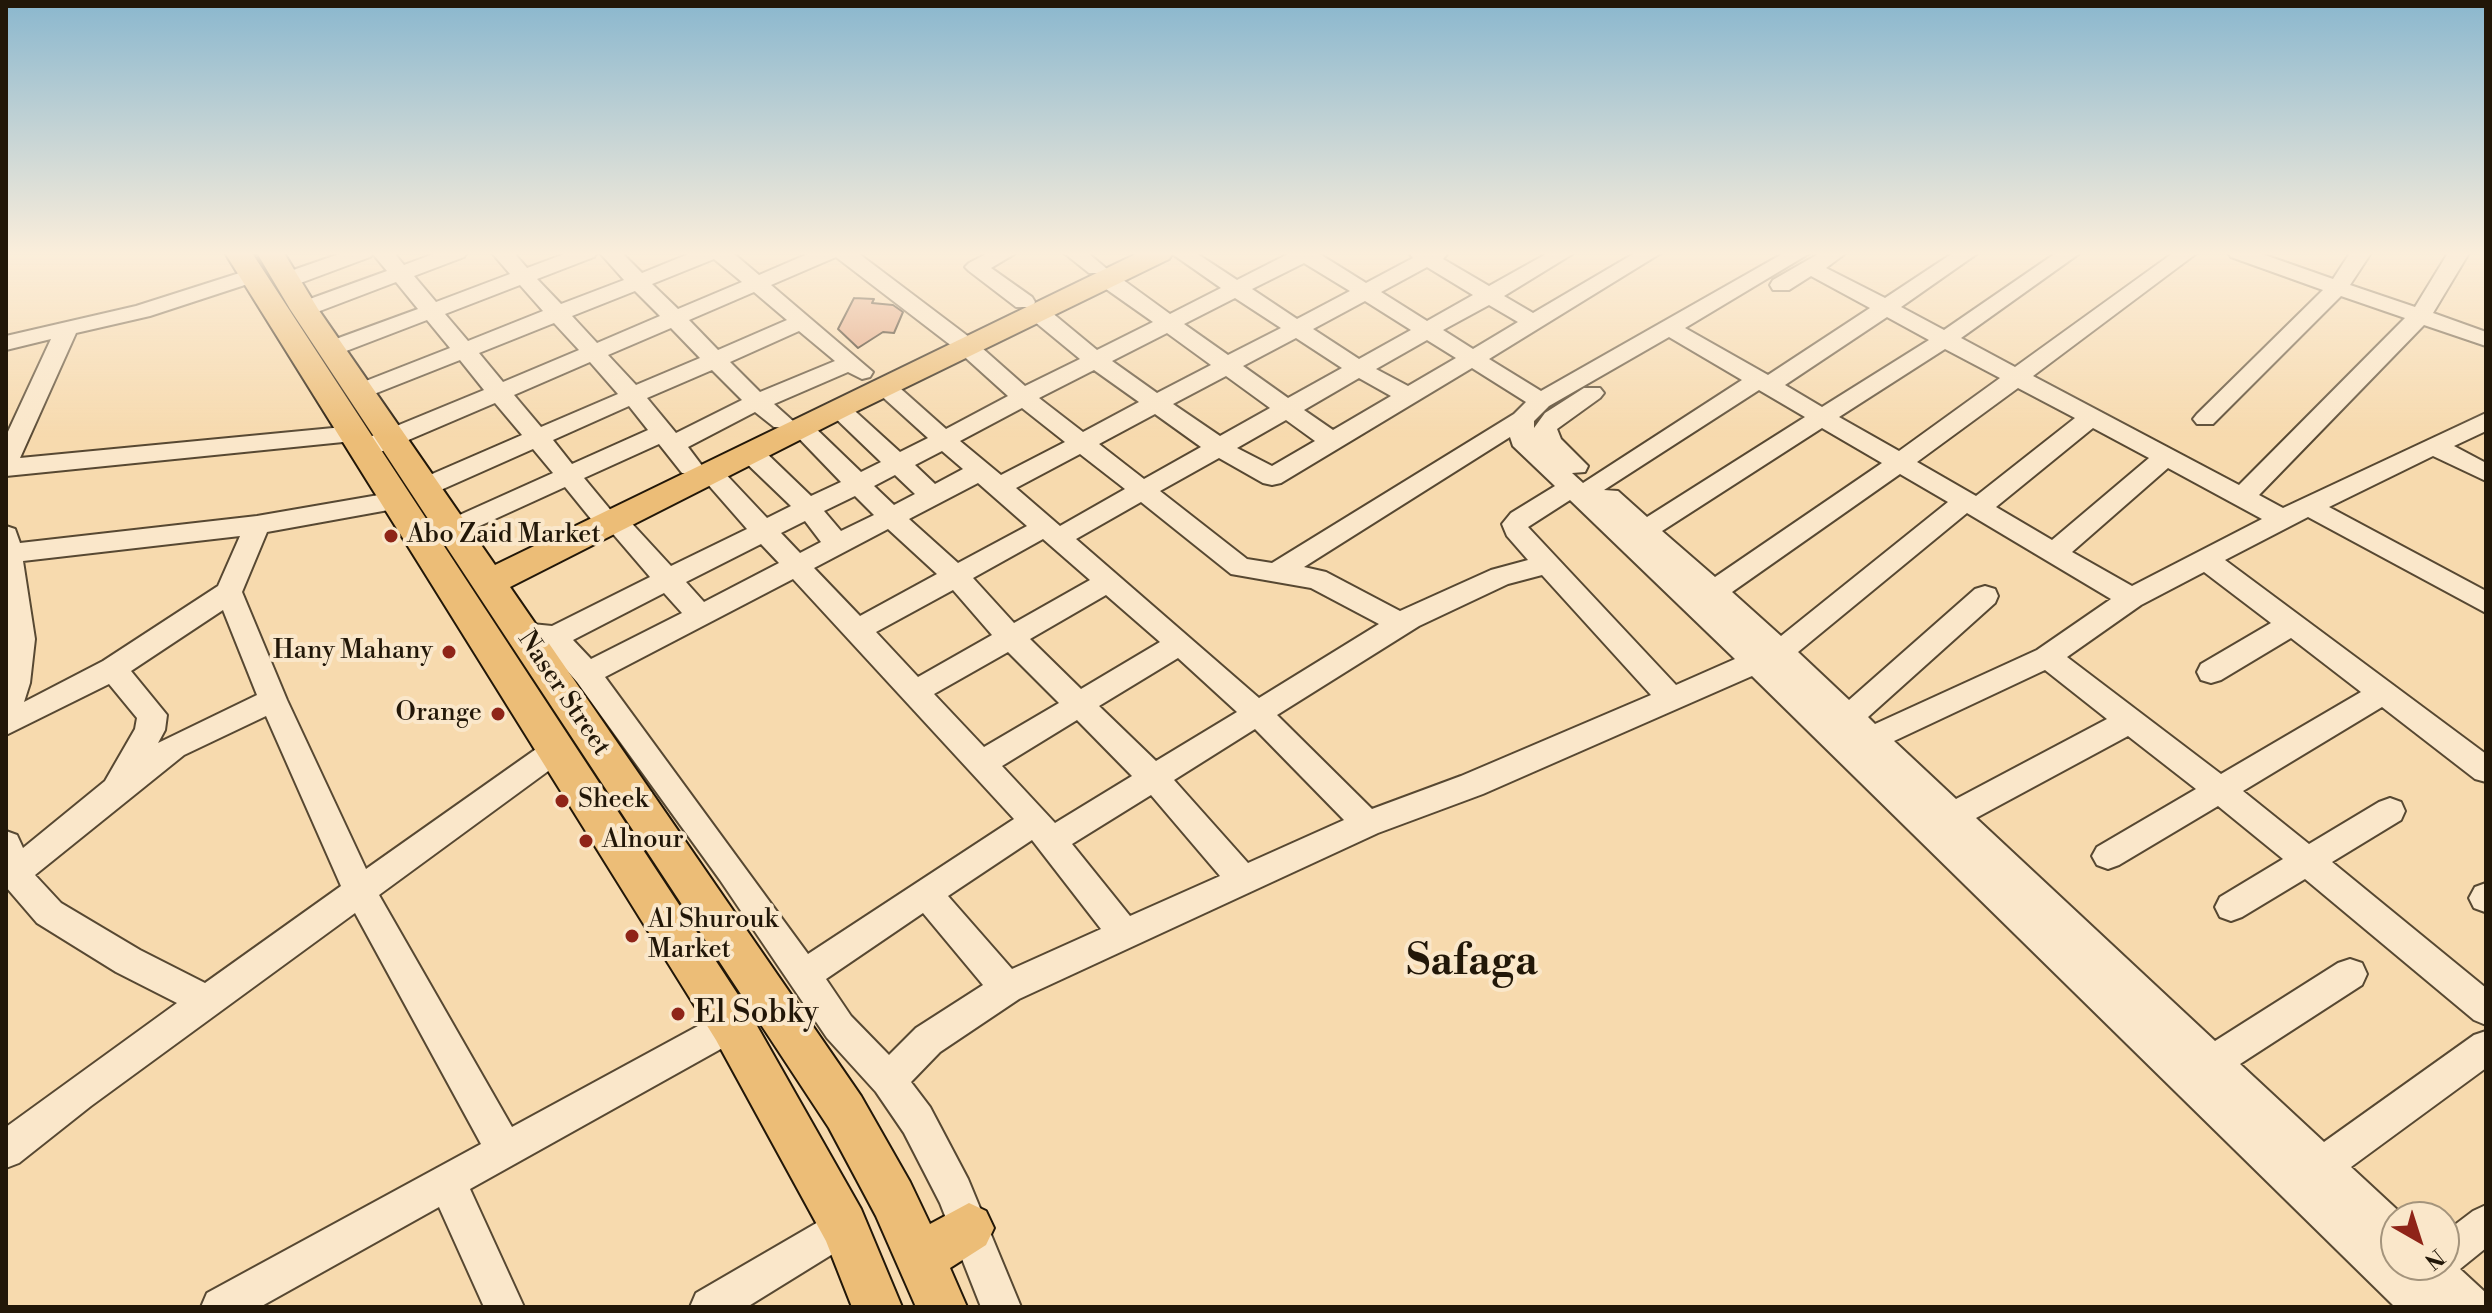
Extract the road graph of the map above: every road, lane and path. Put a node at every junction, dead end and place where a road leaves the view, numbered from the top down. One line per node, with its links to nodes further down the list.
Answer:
1 (129, 314): 35 (street)
2 (305, 314): 44 (main road, Naser Street)
3 (305, 314): 44 (main road, Naser Street)
4 (426, 314): 44 (street)
5 (433, 314): 42 (street)
6 (555, 314): 42 (street)
7 (559, 314): 43 (street)
8 (670, 314): 30 (street)
9 (686, 314): 30 (street)
10 (792, 314): 31 (street)
11 (924, 314): 40 (street)
12 (1016, 314): 40 (main road)
13 (1040, 314): 46 (street)
14 (1158, 314): 32 (street)
15 (1188, 314): 32 (street)
16 (1275, 314): 34 (street)
17 (1322, 314): 34 (street)
18 (1400, 314): 36 (street)
19 (1458, 314): 36 (street)
20 (1520, 314): 33 (street)
21 (1548, 314): 33 (street)
22 (1709, 314): 37 (street)
23 (1873, 314): 52 (street)
24 (1898, 314): 38 (street)
25 (1981, 314): 38 (street)
26 (2103, 314): 51 (street)
27 (2311, 314): 65 (street)
28 (2415, 314): 29 (street)
29 (2420, 316): 39 (street); 90 (street)
30 (675, 319): 43 (street); 45 (street)
31 (801, 322): 45 (street); 50 (street)
32 (1170, 323): 46 (street); 48 (street)
33 (1534, 323): 47 (street)
34 (1296, 328): 48 (street); 49 (street)
35 (66, 330): 41 (street); 68 (street)
36 (1427, 331): 47 (street); 49 (street)
37 (1678, 333): 52 (street); 62 (street); 87 (street)
38 (1945, 339): 51 (street); 63 (street)
39 (2486, 339)
40 (959, 341): 50 (main road); 56 (street)
41 (6, 343)
42 (464, 350): 53 (street); 54 (street)
43 (593, 353): 54 (street); 55 (street)
44 (329, 359): 53 (main road, Naser Street); 70 (main road, Naser Street)
45 (718, 360): 55 (street); 58 (street)
46 (1095, 360): 56 (street); 59 (street)
47 (1474, 360): 57 (street); 62 (street)
48 (1227, 364): 59 (street); 61 (street)
49 (1361, 370): 57 (street); 61 (street)
50 (868, 375): 58 (street); 60 (main road); 67 (main road); 71 (street)
51 (2016, 377): 64 (street); 80 (street)
52 (1764, 383): 63 (street); 87 (street)
53 (361, 391): 70 (main road, Naser Street)
54 (499, 393): 69 (street); 70 (street)
55 (632, 395): 69 (street); 77 (street)
56 (1023, 397): 71 (street); 73 (street)
57 (1410, 397): 72 (street)
58 (757, 402): 67 (street); 77 (street)
59 (1157, 402): 73 (street); 75 (street)
60 (838, 408): 67 (main road); 81 (street)
61 (1290, 409): 72 (street); 75 (street)
62 (1531, 410): 87 (street); 108 (street)
63 (1823, 417): 80 (street); 99 (street)
64 (2092, 417): 78 (street); 91 (street)
65 (2205, 419)
66 (2486, 421): 74 (street)
67 (791, 424): 76 (main road); 77 (main road); 86 (street)
68 (12, 433): 79 (street)
69 (539, 436): 84 (street); 94 (street)
70 (370, 440): 82 (street); 94 (main road, Naser Street)
71 (944, 440): 81 (street); 85 (street)
72 (1333, 442): 75 (street)
73 (1079, 443): 85 (street); 88 (street)
74 (2435, 447): 83 (street); 93 (street)
75 (1221, 449): 88 (street)
76 (751, 453): 77 (main road); 92 (street)
77 (684, 454): 84 (street); 95 (main road); 100 (street)
78 (2166, 457): 90 (street); 104 (street)
79 (6, 462)
80 (1899, 463): 91 (street); 114 (street)
81 (897, 464): 86 (street); 89 (street)
82 (6, 468)
83 (2486, 473)
84 (566, 476): 94 (street); 95 (street)
85 (990, 479): 89 (street); 101 (street)
86 (859, 483): 92 (street); 96 (street)
87 (1584, 485): 99 (street); 106 (street); 126 (street)
88 (1143, 492): 101 (street); 108 (street)
89 (934, 497): 96 (street)
90 (2242, 497): 97 (street)
91 (1972, 504): 104 (street); 126 (street)
92 (807, 507): 100 (street); 103 (street)
93 (2311, 508): 97 (street); 117 (street)
94 (425, 510): 98 (street); 110 (main road, Naser Street); 141 (main road, Naser Street)
95 (607, 517): 110 (main road); 111 (street)
96 (892, 518): 103 (street); 109 (street)
97 (2283, 519): 105 (street)
98 (257, 525): 102 (street); 113 (street)
99 (1646, 529): 114 (street)
100 (762, 530): 107 (street); 111 (street)
101 (1052, 533): 109 (street); 112 (street)
102 (8, 544): 135 (street)
103 (839, 546): 107 (street)
104 (2054, 553): 116 (street)
105 (2205, 559): 116 (street); 120 (street)
106 (1549, 564): 119 (street); 133 (street)
107 (798, 566): 118 (street); 121 (street)
108 (1277, 572): 119 (street)
109 (955, 575): 121 (street); 123 (street)
110 (484, 576): 122 (main road, Naser Street)
111 (666, 578): 118 (street); 122 (street)
112 (1106, 583): 123 (street); 124 (street)
113 (229, 592): 127 (street); 132 (street)
114 (1713, 592): 126 (street)
115 (1985, 596): 137 (street)
116 (2131, 598): 125 (street)
117 (2486, 603)
118 (700, 615): 129 (street)
119 (1401, 624): 136 (street)
120 (2292, 624): 128 (street); 131 (street)
121 (857, 630): 130 (street)
122 (538, 635): 129 (street); 154 (main road, Naser Street)
123 (1010, 637): 130 (street); 134 (street)
124 (1179, 644): 134 (street); 136 (street)
125 (2047, 657): 138 (street); 140 (street)
126 (1768, 658): 133 (street); 137 (street); 187 (street)
127 (113, 669): 139 (street); 145 (street)
128 (2211, 672)
129 (587, 674): 162 (street)
130 (915, 692): 142 (street)
131 (2383, 693): 143 (street); 146 (street)
132 (273, 700): 145 (street); 156 (street)
133 (1673, 700): 149 (street)
134 (1079, 705): 142 (street); 144 (street)
135 (6, 711)
136 (1256, 712): 144 (street); 149 (street)
137 (1849, 717): 140 (street)
138 (2129, 721): 146 (street); 148 (street)
139 (6, 724)
140 (1871, 739): 148 (street)
141 (556, 750): 156 (street); 158 (main road, Naser Street)
142 (981, 764): 150 (street)
143 (2486, 770)
144 (1153, 777): 150 (street); 155 (street)
145 (116, 790): 153 (street)
146 (2217, 790): 151 (street); 152 (street)
147 (2390, 811): 152 (street)
148 (1953, 816): 168 (street)
149 (1367, 824): 155 (street)
150 (1043, 831): 157 (street); 160 (street)
151 (2108, 856)
152 (2305, 860): 159 (street); 165 (street)
153 (12, 873): 164 (street)
154 (684, 875): 158 (main road); 179 (main road, Naser Street)
155 (1243, 880): 160 (street)
156 (360, 892): 164 (street); 170 (street)
157 (926, 893): 162 (street); 163 (street)
158 (649, 895): 166 (main road, Naser Street)
159 (2231, 907)
160 (1124, 933): 163 (street)
161 (2350, 974): 168 (street)
162 (802, 976): 169 (street)
163 (1007, 988): 169 (street)
164 (207, 1001): 171 (street)
165 (2486, 1009)
166 (732, 1025): 170 (street); 176 (main road, Naser Street)
167 (2486, 1047): 172 (street)
168 (2213, 1062): 172 (street)
169 (889, 1080): 177 (street)
170 (504, 1149): 173 (street)
171 (6, 1150)
172 (2322, 1165): 174 (street)
173 (448, 1183): 181 (street); 182 (street)
174 (2380, 1220)
175 (2486, 1224): 178 (street)
176 (844, 1226): 183 (street); 184 (main road, Naser Street)
177 (969, 1228): 179 (main road); 186 (street)
178 (2460, 1244)
179 (920, 1258): 185 (main road, Naser Street)
180 (2450, 1281): 188 (street)
181 (221, 1307)
182 (504, 1307)
183 (710, 1307)
184 (877, 1307)
185 (942, 1307)
186 (1001, 1307)
187 (2423, 1307)
188 (2472, 1307)

